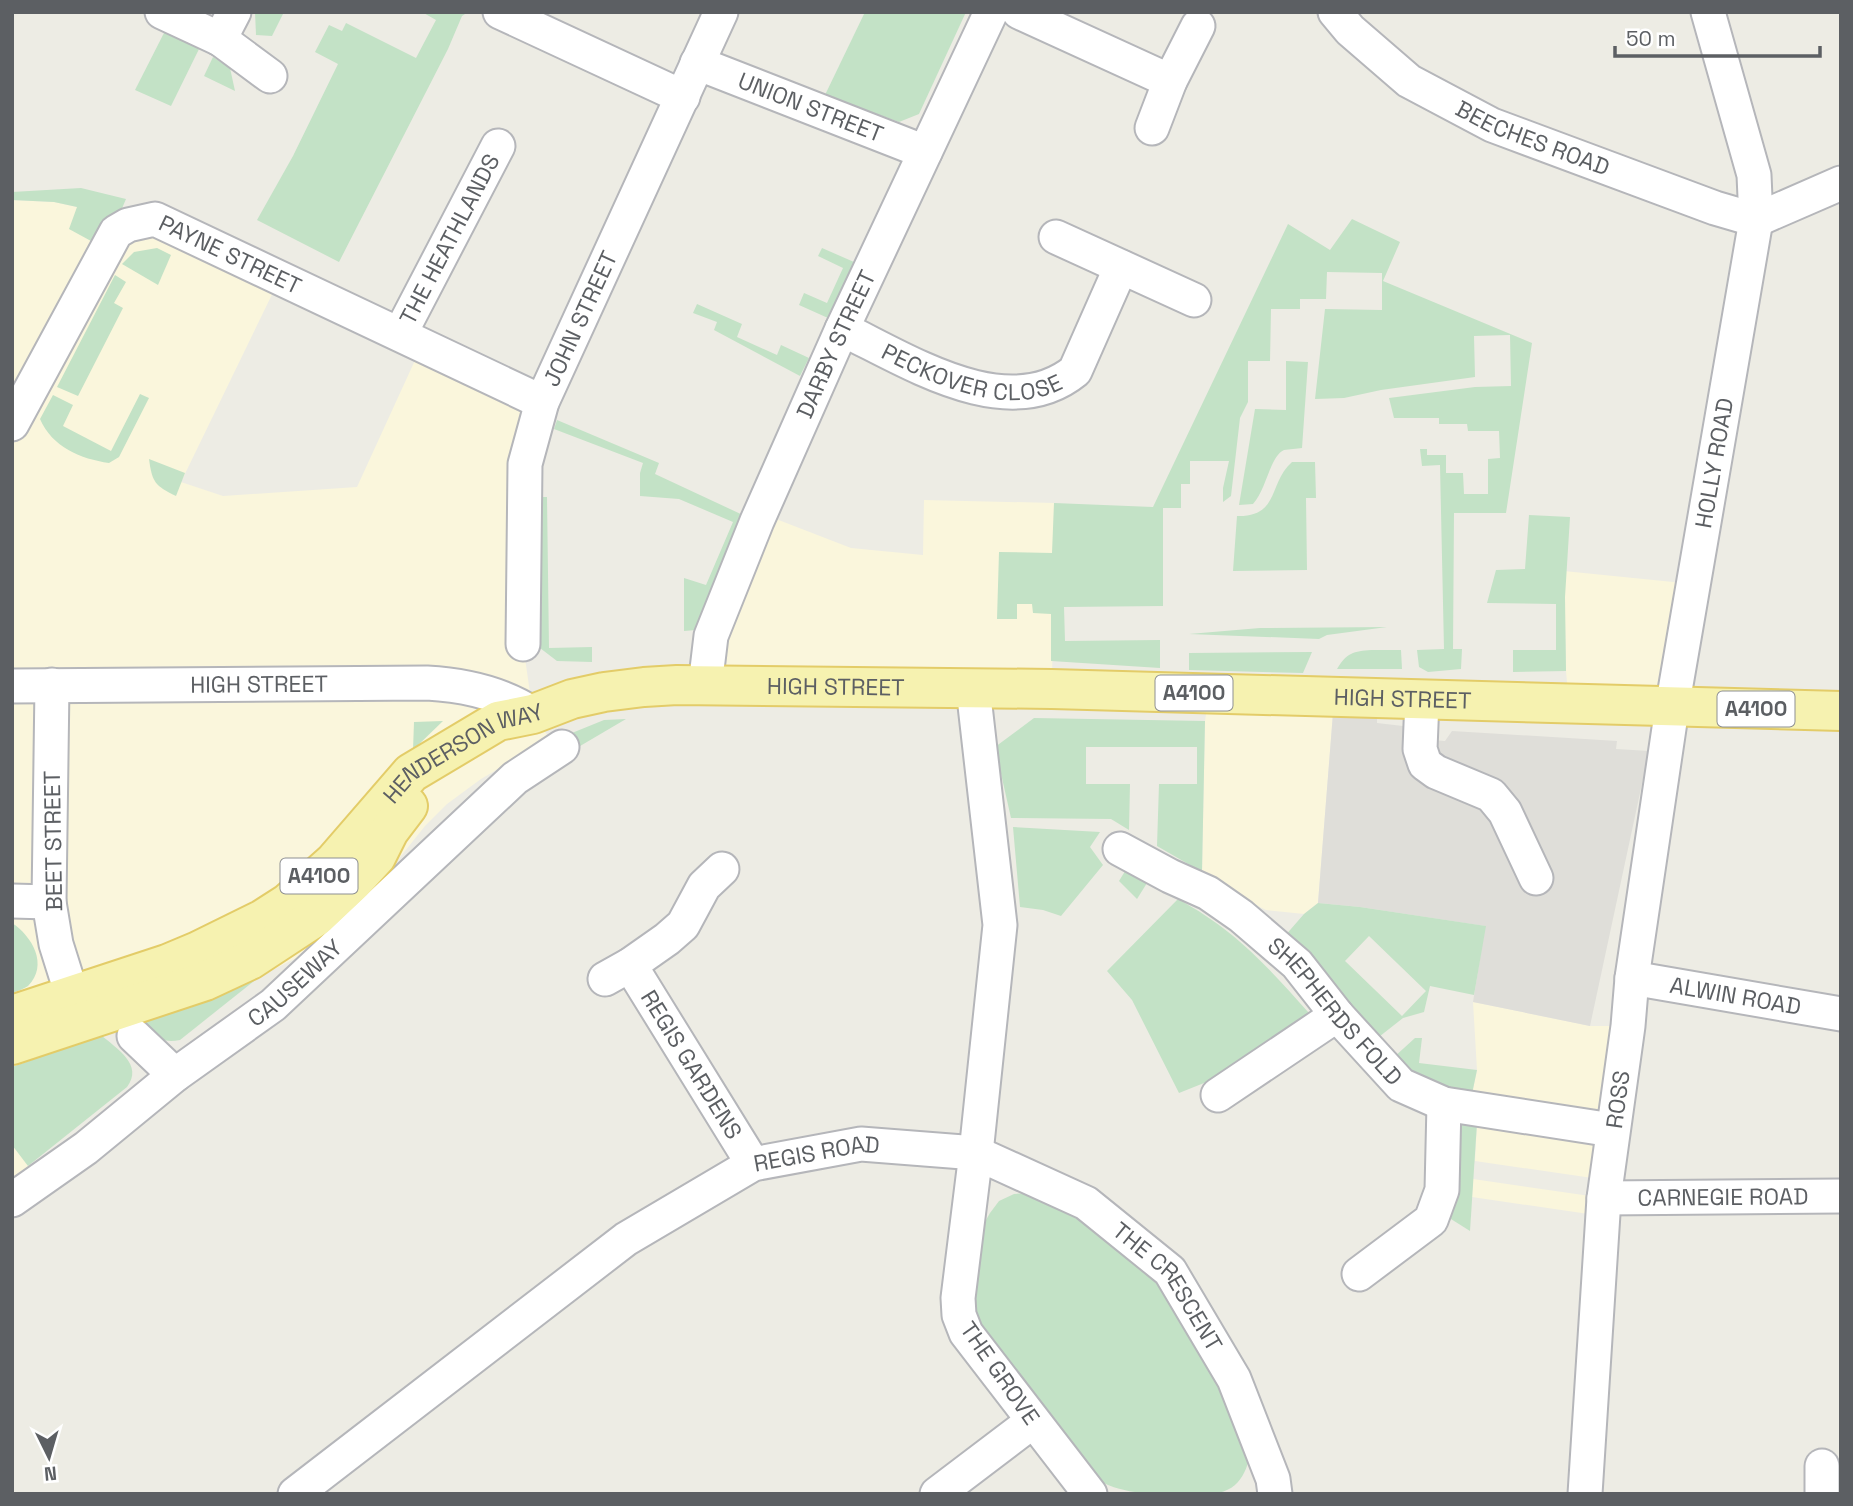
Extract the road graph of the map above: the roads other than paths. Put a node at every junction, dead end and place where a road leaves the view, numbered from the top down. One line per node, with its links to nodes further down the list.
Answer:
1 (162, 12): 8 (street)
2 (499, 12): 13 (street)
3 (721, 12): 10 (street, JOHN STREET)
4 (990, 12): 16 (street, DARBY STREET)
5 (1019, 12): 12 (street)
6 (1335, 12): 18 (street, BEECHES ROAD)
7 (1708, 12): 18 (street, HOLLY ROAD)
8 (227, 26): 11 (street)
9 (1198, 26): 12 (street)
10 (697, 63): 13 (street, JOHN STREET); 16 (street, UNION STREET)
11 (270, 76)
12 (1170, 81): 14 (street)
13 (683, 97): 24 (street, JOHN STREET)
14 (1152, 128)
15 (498, 146): 23 (street, THE HEATHLANDS)
16 (925, 152): 22 (street, DARBY STREET)
17 (1841, 183): 18 (street)
18 (1756, 220): 32 (street, HOLLY ROAD)
19 (1056, 237): 20 (street)
20 (1121, 267): 21 (street); 22 (street, PECKOVER CLOSE)
21 (1194, 300)
22 (842, 329): 29 (street, DARBY STREET)
23 (400, 334): 24 (street, PAYNE STREET); 25 (street, PAYNE STREET)
24 (542, 402): 26 (street, JOHN STREET)
25 (12, 425)
26 (523, 644)
27 (52, 685): 28 (street, HIGH STREET); 34 (street, HIGH STREET); 40 (street, BEET STREET)
28 (12, 686)
29 (705, 686): 30 (main road, HIGH STREET / A4100); 34 (main road, HIGH STREET / A4100)
30 (973, 688): 31 (main road, HIGH STREET / A4100); 53 (street)
31 (1422, 700): 32 (main road, HIGH STREET / A4100); 38 (street)
32 (1672, 708): 33 (main road, A4100); 41 (street, ROSS)
33 (1841, 711)
34 (533, 714): 42 (main road, HENDERSON WAY / A4100); 43 (main road, HENDERSON WAY / A4100)
35 (562, 747): 49 (street, CAUSEWAY)
36 (1120, 849): 46 (street, SHEPHERDS FOLD)
37 (722, 869): 54 (street, REGIS GARDENS)
38 (1536, 877)
39 (12, 901): 40 (street)
40 (49, 902): 43 (street, BEET STREET)
41 (1632, 978): 44 (street, ALWIN ROAD); 52 (street, ROSS)
42 (205, 981): 43 (street, HENDERSON WAY / A4100); 48 (main road, HENDERSON WAY / A4100)
43 (72, 995): 45 (main road, HENDERSON WAY / A4100)
44 (1841, 1014)
45 (12, 1015)
46 (1337, 1015): 50 (street); 51 (street, SHEPHERDS FOLD)
47 (134, 1036): 49 (street)
48 (12, 1045)
49 (175, 1075): 57 (street, CAUSEWAY)
50 (1218, 1095)
51 (1444, 1104): 52 (street, SHEPHERDS FOLD); 58 (street)
52 (1612, 1130): 56 (street, ROSS)
53 (976, 1153): 54 (street, REGIS ROAD); 59 (street, THE GROVE); 63 (street, THE CRESCENT)
54 (753, 1164): 60 (street, REGIS ROAD)
55 (1841, 1196): 56 (street, CARNEGIE ROAD)
56 (1604, 1198): 64 (street, ROSS)
57 (12, 1200)
58 (1359, 1274)
59 (1033, 1422): 61 (street); 62 (street, THE GROVE)
60 (295, 1494)
61 (937, 1494)
62 (1090, 1494)
63 (1275, 1494)
64 (1585, 1494)

